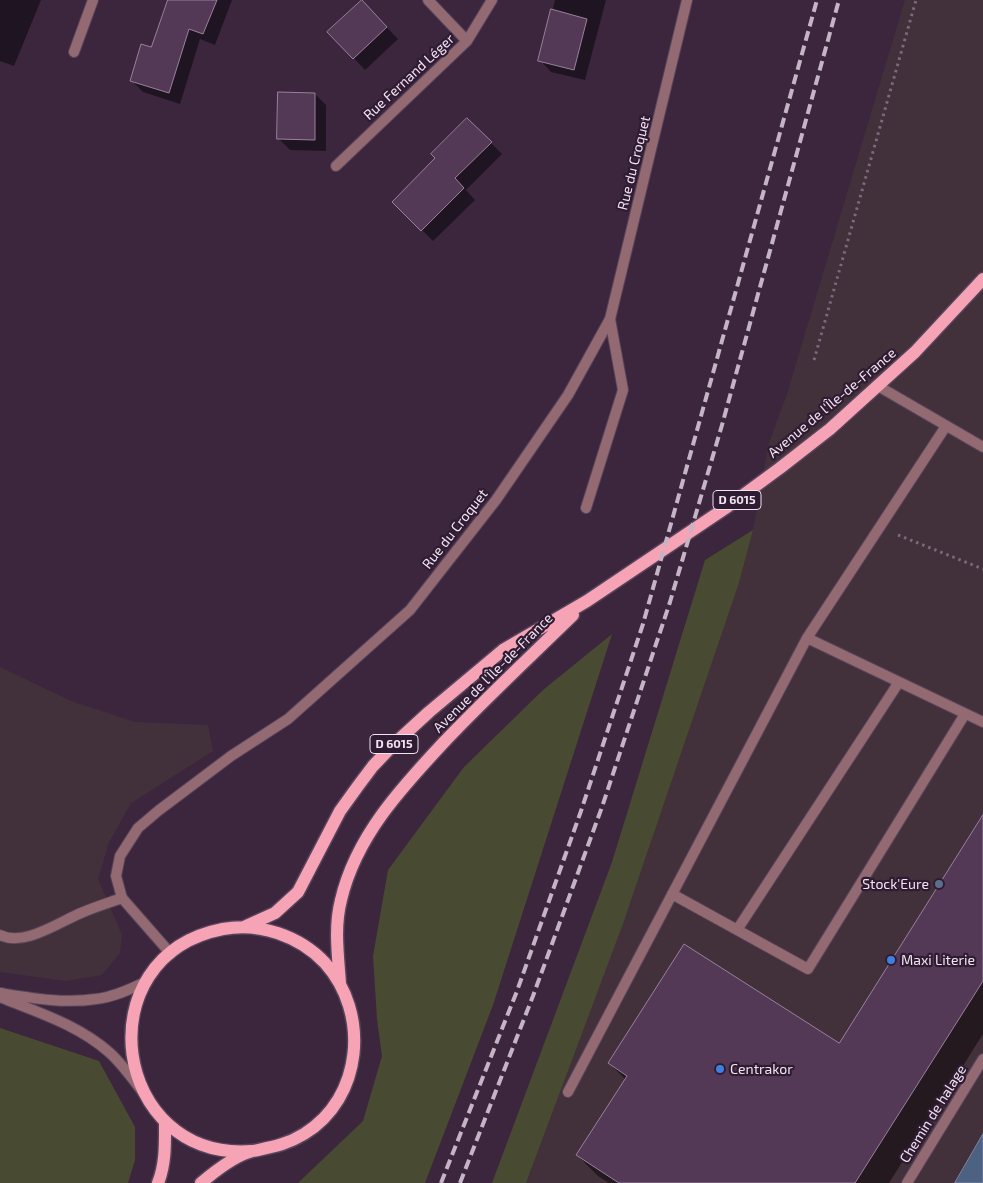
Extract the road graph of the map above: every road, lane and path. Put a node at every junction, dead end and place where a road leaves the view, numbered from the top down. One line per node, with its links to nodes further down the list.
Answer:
1 (93, 0): 7 (street)
2 (428, 0): 6 (street)
3 (492, 0): 6 (street, Rue Fernand Léger)
4 (687, 0): 10 (street, Rue du Croquet)
5 (916, 0): 11 (path)
6 (468, 41): 8 (street, Rue Fernand Léger)
7 (74, 52)
8 (336, 166)
9 (983, 279): 12 (main road, Avenue de l'Île-de-France / D 6015)
10 (610, 319): 15 (street); 24 (street, Rue du Croquet)
11 (814, 360)
12 (878, 386): 13 (street); 18 (main road, Avenue de l'Île-de-France / D 6015)
13 (946, 426): 14 (street); 16 (street)
14 (983, 448)
15 (586, 508)
16 (879, 528): 17 (path); 19 (street)
17 (983, 569)
18 (587, 601): 25 (main road, Avenue de l'Île-de-France / D 6015); 30 (main road, Avenue de l'Île-de-France / D 6015)
19 (807, 638): 20 (street); 23 (street)
20 (899, 682): 21 (street); 26 (street)
21 (965, 714): 22 (street); 26 (street)
22 (983, 722)
23 (672, 894): 26 (street); 34 (street)
24 (122, 898): 27 (street); 28 (street, Rue du Croquet)
25 (244, 928): 28 (main road); 30 (main road)
26 (737, 930)
27 (0, 935)
28 (171, 954): 29 (main road)
29 (147, 981): 31 (street); 35 (main road)
30 (340, 983): 37 (main road)
31 (0, 993)
32 (0, 997): 35 (street)
33 (983, 1059): 40 (street, Chemin de halage)
34 (568, 1092)
35 (145, 1095): 36 (main road)
36 (165, 1120): 37 (main road); 38 (main road)
37 (252, 1151): 39 (main road)
38 (158, 1183)
39 (201, 1183)
40 (907, 1183)

